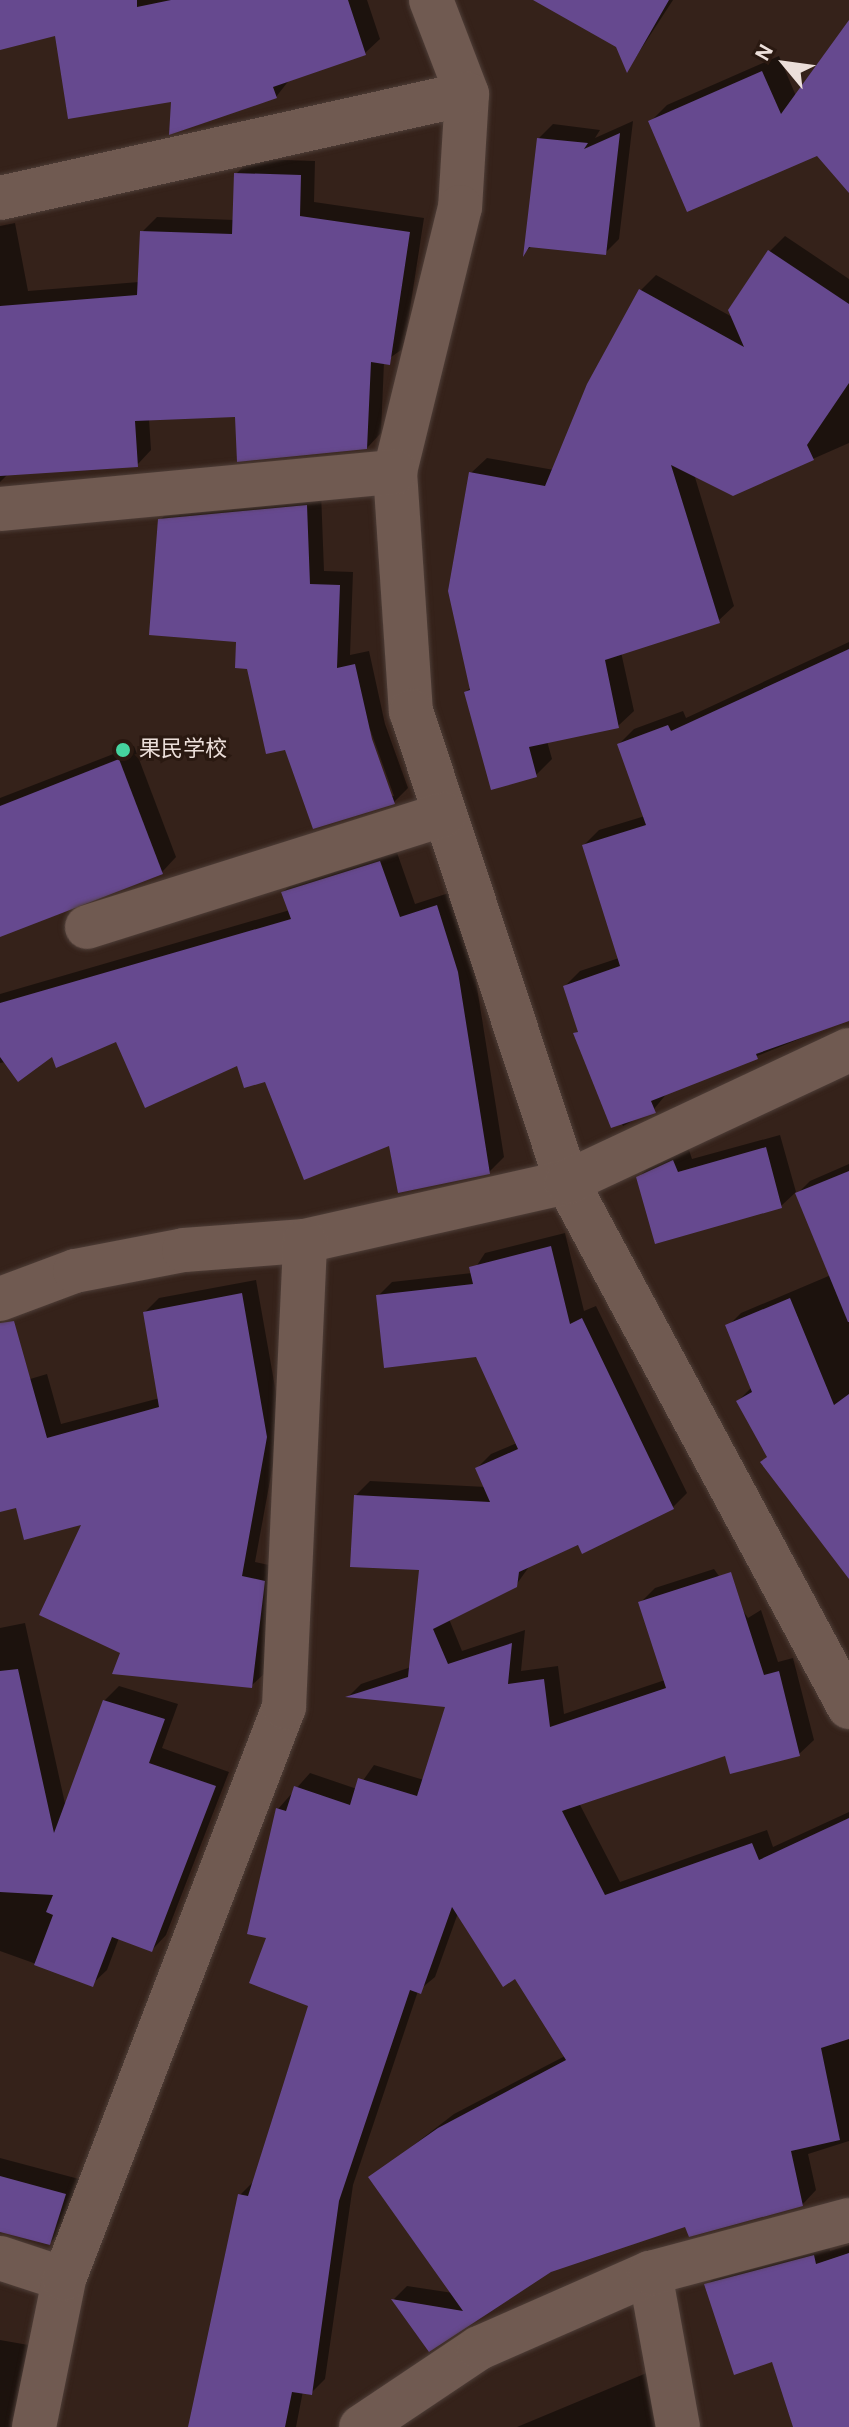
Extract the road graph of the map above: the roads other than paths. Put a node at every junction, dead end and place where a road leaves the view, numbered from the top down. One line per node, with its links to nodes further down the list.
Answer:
1 (431, 0): 2 (street)
2 (467, 94): 3 (street); 4 (street)
3 (0, 198)
4 (395, 472): 5 (street); 6 (street)
5 (0, 509)
6 (445, 814): 7 (street); 9 (street)
7 (87, 927)
8 (849, 1050): 9 (street)
9 (567, 1182): 10 (street); 12 (street)
10 (305, 1241): 11 (street); 16 (street)
11 (0, 1299)
12 (849, 1707)
13 (849, 2220): 15 (street)
14 (0, 2258): 16 (street)
15 (650, 2273): 18 (street); 19 (street)
16 (64, 2279): 17 (street)
17 (34, 2427)
18 (361, 2427)
19 (678, 2427)

